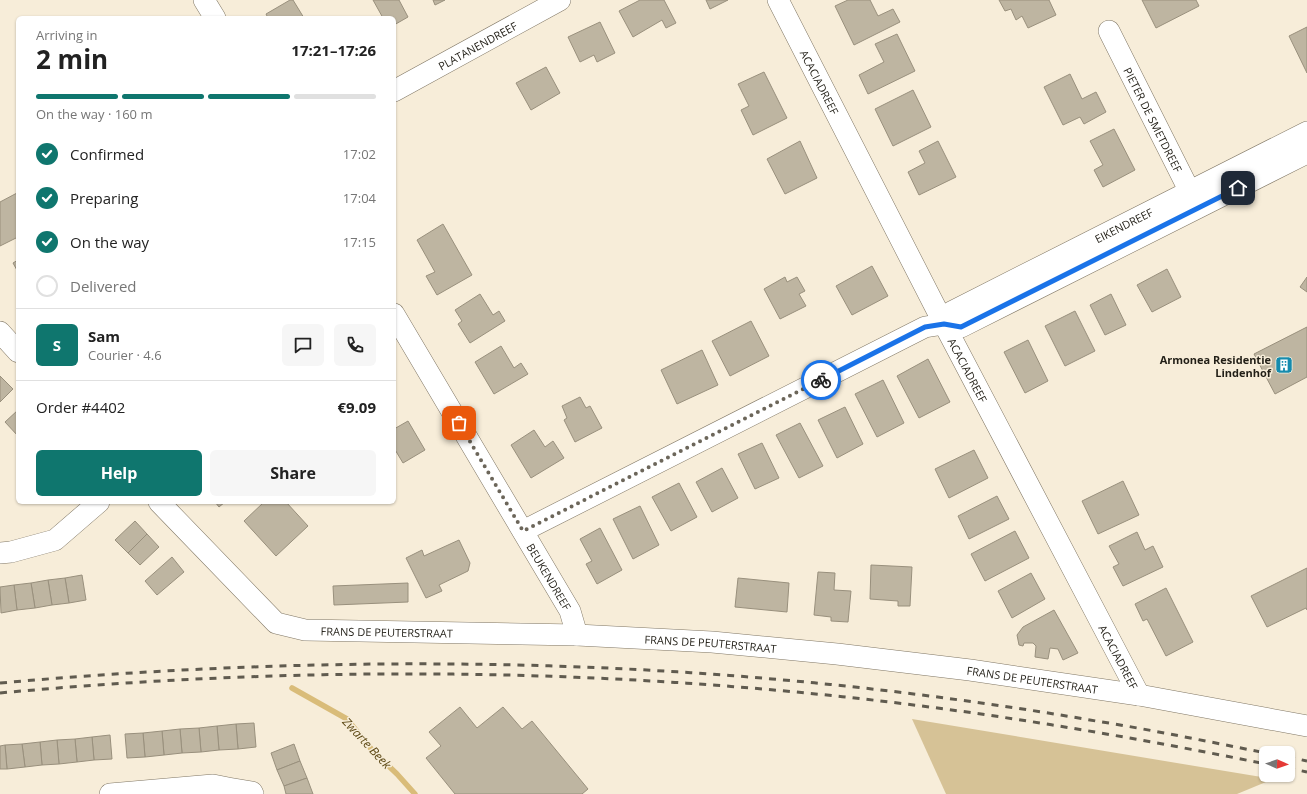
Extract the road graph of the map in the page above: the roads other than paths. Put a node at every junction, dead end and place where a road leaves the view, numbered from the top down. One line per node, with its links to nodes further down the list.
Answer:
1 (204, 0): 4 (street)
2 (560, 0): 6 (street, PLATANENDREEF)
3 (778, 0): 11 (street, ACACIADREEF)
4 (215, 16)
5 (1109, 31): 9 (street, PIETER DE SMETDREEF)
6 (396, 90)
7 (1307, 132): 9 (street, EIKENDREEF)
8 (1307, 153): 9 (street, EIKENDREEF)
9 (1194, 200): 11 (street, EIKENDREEF)
10 (396, 317): 16 (street, BEUKENDREEF)
11 (944, 324): 16 (street); 19 (street, ACACIADREEF)
12 (0, 332): 13 (street)
13 (16, 350)
14 (97, 504): 17 (street)
15 (162, 504): 18 (street, FRANS DE PEUTERSTRAAT)
16 (523, 531): 18 (street, BEUKENDREEF)
17 (0, 553)
18 (577, 635): 19 (street, FRANS DE PEUTERSTRAAT)
19 (1139, 695): 20 (street, FRANS DE PEUTERSTRAAT)
20 (1307, 726)
21 (229, 791): 22 (street); 23 (street)
22 (110, 794)
23 (253, 794)

